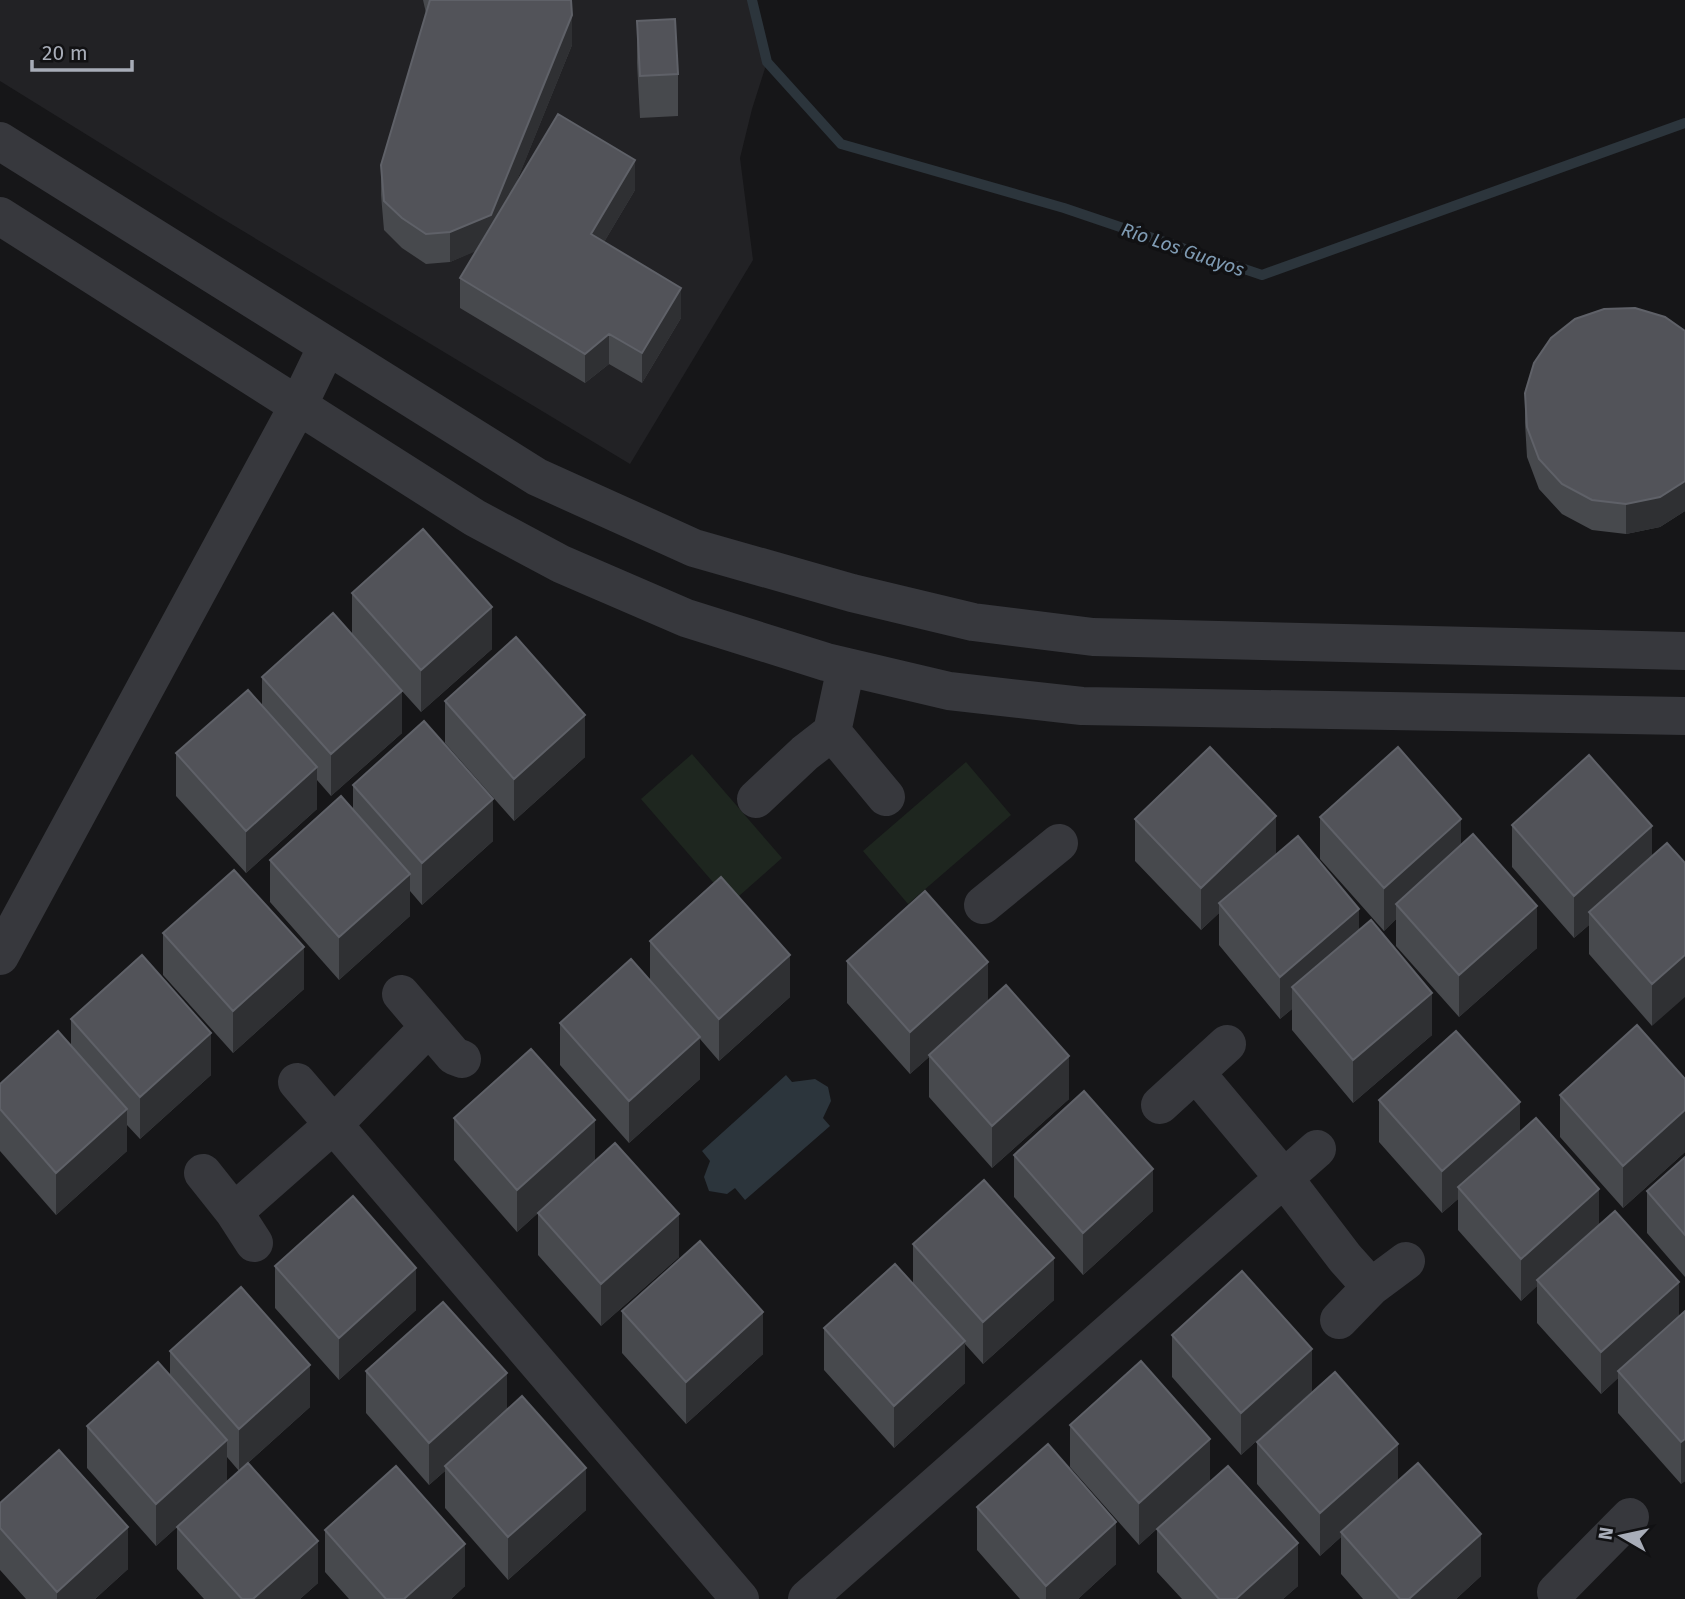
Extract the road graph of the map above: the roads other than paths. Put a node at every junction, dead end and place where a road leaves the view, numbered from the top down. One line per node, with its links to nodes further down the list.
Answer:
1 (0, 141): 3 (street)
2 (0, 216): 4 (street)
3 (327, 346): 4 (street); 5 (street)
4 (299, 404): 6 (street); 13 (street)
5 (1685, 651)
6 (846, 667): 7 (street); 8 (street)
7 (1685, 716)
8 (832, 732): 9 (street); 10 (street)
9 (886, 797)
10 (756, 799)
11 (1059, 843): 12 (street)
12 (983, 905)
13 (0, 956)
14 (401, 994): 15 (street)
15 (429, 1027): 17 (street); 21 (street)
16 (1227, 1044): 18 (street)
17 (462, 1059)
18 (1196, 1073): 20 (street); 24 (street)
19 (298, 1082): 21 (street)
20 (1160, 1105)
21 (334, 1124): 23 (street); 30 (street)
22 (1317, 1149): 24 (street)
23 (203, 1173)
24 (1284, 1178): 26 (street); 31 (street)
25 (1406, 1261): 26 (street)
26 (1371, 1287): 27 (street)
27 (1339, 1320)
28 (1630, 1517): 29 (street)
29 (1556, 1592)
30 (740, 1599)
31 (807, 1599)

